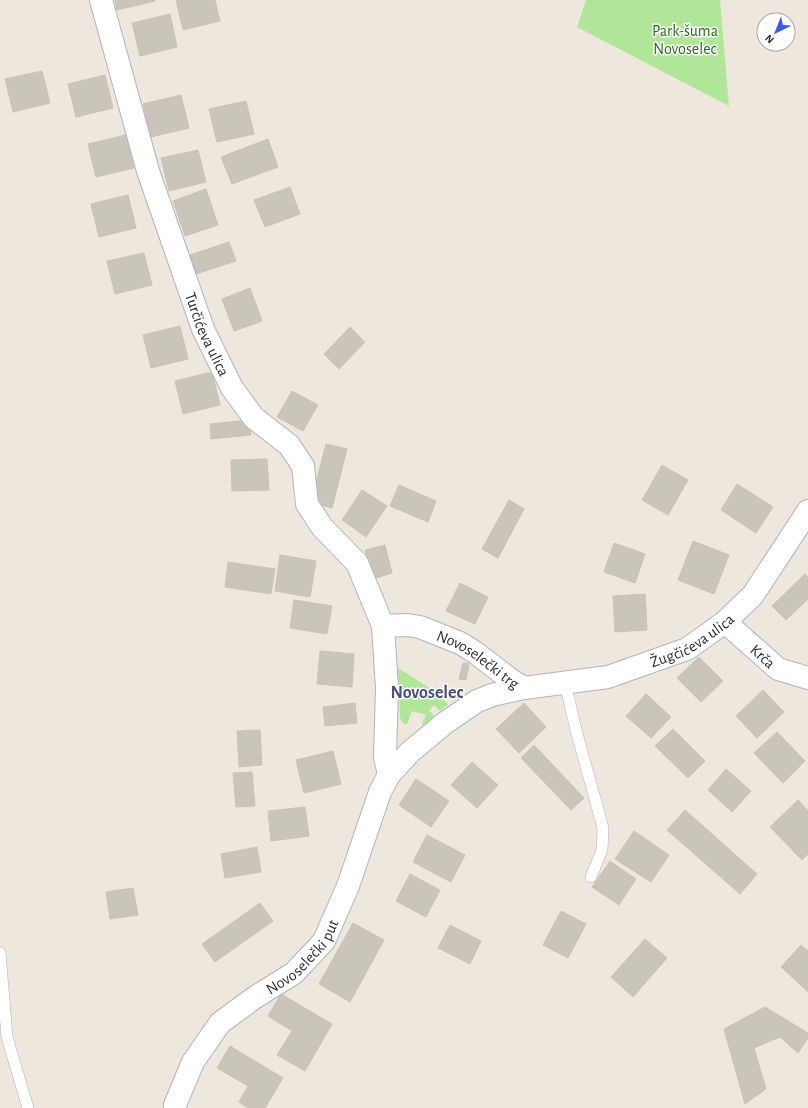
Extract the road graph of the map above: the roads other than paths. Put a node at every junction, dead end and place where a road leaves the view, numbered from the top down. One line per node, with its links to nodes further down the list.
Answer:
1 (101, 0): 4 (street, Turčićeva ulica)
2 (808, 511): 3 (street, Žugčićeva ulica)
3 (725, 622): 5 (street, Krča); 6 (street, Žugčićeva ulica)
4 (383, 626): 7 (street, Novoselečki trg); 8 (street)
5 (808, 678)
6 (565, 683): 7 (street, Žugčićeva ulica); 9 (lane)
7 (524, 688): 8 (street, Novoselečki trg)
8 (389, 775): 12 (street, Novoselečki put)
9 (591, 877)
10 (0, 953): 11 (lane)
11 (28, 1108)
12 (175, 1108)

